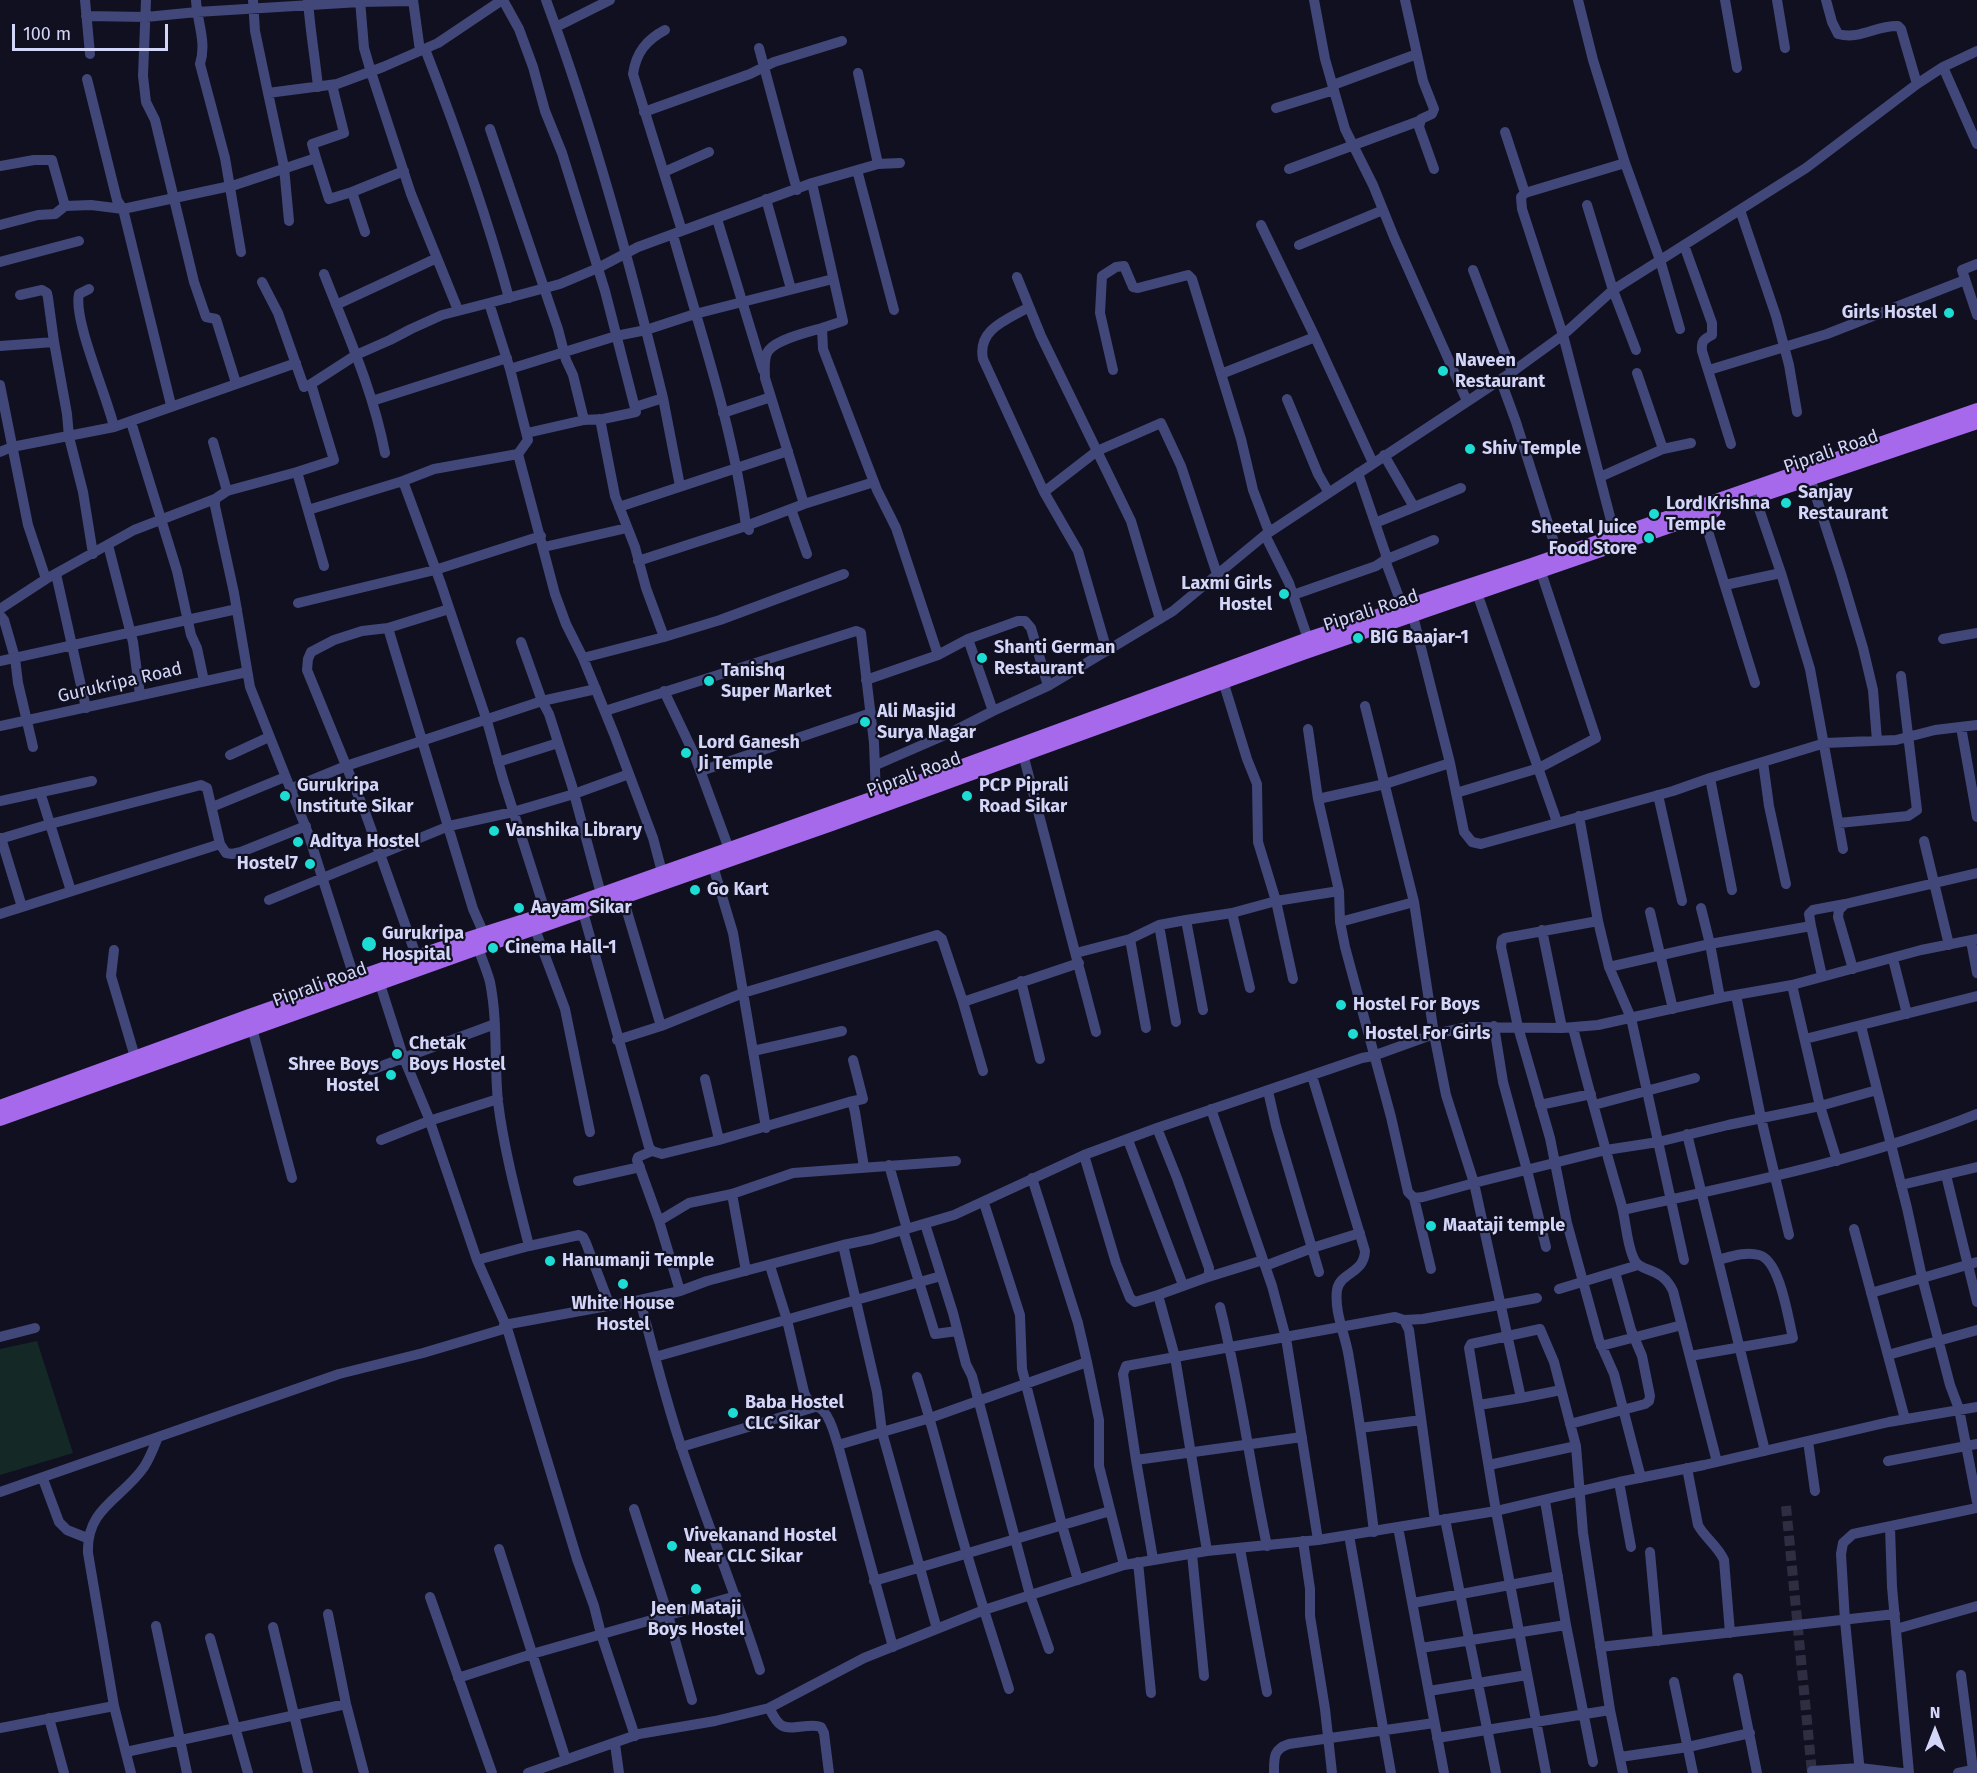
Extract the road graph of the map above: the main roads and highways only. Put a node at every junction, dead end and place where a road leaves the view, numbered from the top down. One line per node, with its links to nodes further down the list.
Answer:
1 (1977, 410): 3 (main road)
2 (1977, 422): 3 (main road, Piprali Road)
3 (1408, 612): 4 (main road, Piprali Road); 4 (main road)
4 (378, 978): 5 (main road); 6 (main road, Piprali Road)
5 (0, 1107)
6 (0, 1119)

